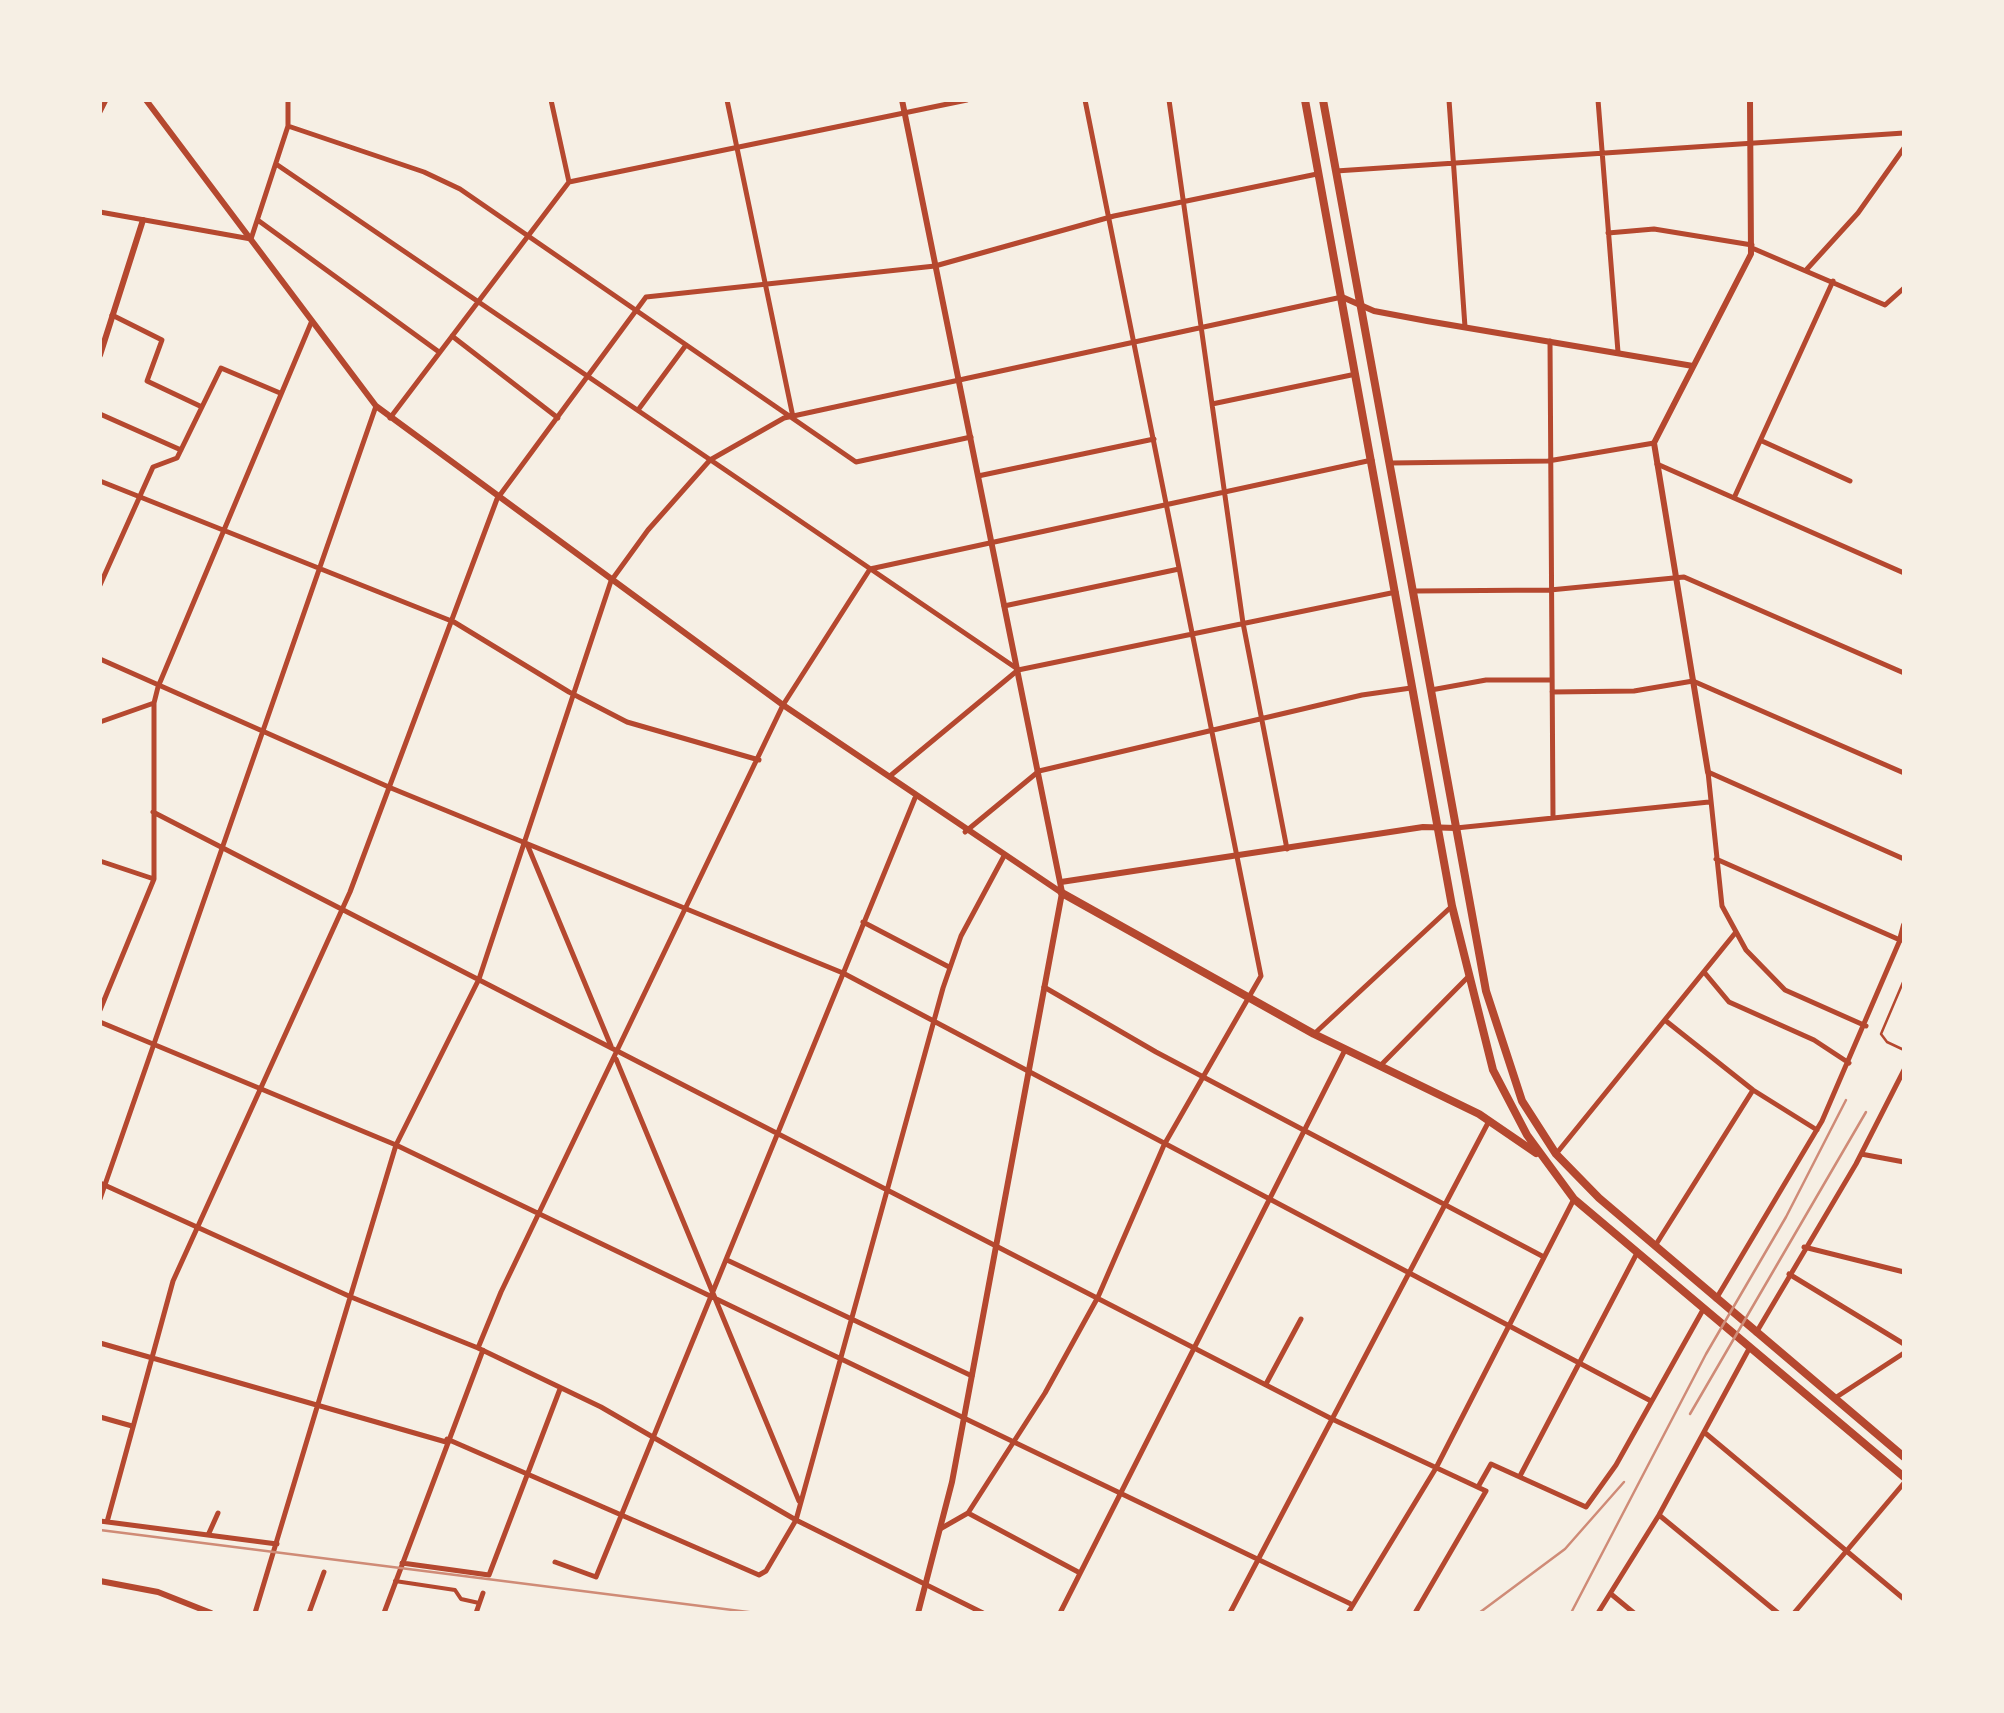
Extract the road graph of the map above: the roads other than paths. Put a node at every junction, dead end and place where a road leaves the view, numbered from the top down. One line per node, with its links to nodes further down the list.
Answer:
1 (106, 100): 15 (street)
2 (146, 100): 35 (street)
3 (288, 100): 17 (street)
4 (550, 100): 27 (street)
5 (727, 100): 20 (street)
6 (902, 100): 16 (street)
7 (967, 100): 16 (street)
8 (1086, 100): 30 (street)
9 (1169, 100): 28 (street)
10 (1304, 100): 26 (main road)
11 (1323, 100): 25 (main road)
12 (1449, 100): 24 (street)
13 (1598, 100): 22 (street)
14 (1750, 100): 19 (street)
15 (100, 112)
16 (905, 115): 20 (street); 37 (street)
17 (288, 126): 23 (street); 34 (street)
18 (1904, 133): 19 (street)
19 (1754, 140): 22 (street); 36 (street)
20 (737, 148): 27 (street); 40 (street)
21 (1904, 148): 38 (street)
22 (1602, 153): 24 (street); 33 (street)
23 (276, 164): 32 (street); 43 (street)
24 (1454, 164): 25 (street); 49 (street)
25 (1336, 171): 44 (main road)
26 (1317, 174): 28 (street); 42 (main road)
27 (569, 182): 34 (street)
28 (1181, 202): 30 (street); 48 (street)
29 (100, 212): 31 (street)
30 (1110, 217): 37 (street); 51 (street)
31 (143, 220): 35 (street); 46 (street)
32 (258, 221): 35 (street); 54 (street)
33 (1608, 233): 36 (street); 55 (street)
34 (527, 236): 43 (street); 45 (street)
35 (251, 239): 47 (street)
36 (1752, 246): 38 (street); 57 (street)
37 (935, 266): 40 (street); 60 (street)
38 (1808, 269): 39 (street)
39 (1833, 281): 41 (street); 72 (street)
40 (765, 284): 45 (street); 67 (street)
41 (1904, 288)
42 (1342, 297): 44 (street); 48 (street); 58 (main road)
43 (476, 303): 50 (street); 59 (street)
44 (1360, 304): 49 (street); 78 (main road)
45 (636, 312): 53 (street); 59 (street)
46 (112, 316): 56 (street); 64 (street)
47 (311, 323): 61 (street); 63 (street)
48 (1199, 327): 51 (street); 62 (street)
49 (1465, 327): 52 (street)
50 (452, 336): 54 (street); 69 (street)
51 (1134, 342): 60 (street); 71 (street)
52 (1550, 342): 55 (street); 77 (street)
53 (686, 344): 65 (street); 67 (street)
54 (439, 352): 68 (street)
55 (1618, 352): 57 (street)
56 (100, 355)
57 (1693, 366): 73 (street)
58 (1356, 374): 62 (street); 76 (main road)
59 (588, 376): 65 (street); 69 (street)
60 (960, 380): 67 (street); 70 (street)
61 (280, 393): 64 (street); 88 (street)
62 (1212, 404): 83 (street)
63 (376, 406): 68 (street); 90 (street)
64 (202, 407): 74 (street)
65 (638, 410): 75 (street)
66 (100, 414): 74 (street)
67 (793, 417): 70 (street); 75 (street)
68 (390, 418): 86 (street)
69 (558, 418): 86 (street)
70 (971, 437): 80 (street)
71 (1154, 439): 80 (street); 87 (street)
72 (1761, 440): 82 (street); 85 (street)
73 (1654, 443): 77 (street); 79 (street)
74 (181, 450): 84 (street)
75 (710, 460): 91 (street); 96 (street)
76 (1372, 460): 83 (street); 100 (main road)
77 (1548, 461): 78 (street); 98 (street)
78 (1391, 463): 99 (main road)
79 (1658, 464): 85 (street); 95 (street)
80 (978, 476): 89 (street)
81 (100, 481): 84 (street)
82 (1850, 481)
83 (1223, 492): 87 (street); 103 (street)
84 (139, 498): 88 (street); 92 (street)
85 (1734, 498): 94 (street)
86 (497, 499): 96 (street); 102 (street)
87 (1166, 505): 89 (street); 93 (street)
88 (224, 530): 90 (street); 110 (street)
89 (991, 543): 91 (street); 101 (street)
90 (317, 568): 102 (street); 119 (street)
91 (870, 569): 106 (street); 116 (street)
92 (103, 570): 97 (street)
93 (1179, 570): 101 (street); 104 (street)
94 (1904, 573)
95 (1676, 577): 98 (street); 107 (street); 109 (street)
96 (611, 581): 114 (street); 116 (street)
97 (100, 586)
98 (1550, 590): 99 (street); 108 (street)
99 (1416, 591): 112 (main road)
100 (1396, 592): 103 (street); 111 (main road)
101 (1004, 606): 106 (street)
102 (454, 622): 114 (street); 126 (street)
103 (1243, 623): 104 (street); 117 (street)
104 (1192, 634): 106 (street); 120 (street)
105 (100, 658): 110 (street)
106 (1018, 670): 122 (street); 125 (street)
107 (1904, 673)
108 (1551, 680): 112 (street); 113 (street)
109 (1693, 681): 113 (street); 123 (street); 124 (street)
110 (158, 687): 115 (street); 119 (street)
111 (1413, 687): 117 (street); 131 (main road)
112 (1431, 690): 132 (main road)
113 (1551, 692): 130 (street)
114 (574, 694): 121 (street); 134 (street)
115 (154, 703): 118 (street); 129 (street)
116 (784, 705): 121 (street); 125 (street)
117 (1260, 720): 120 (street); 136 (street)
118 (100, 722)
119 (262, 732): 126 (street); 135 (street)
120 (1211, 733): 122 (street); 138 (street)
121 (758, 760): 147 (street)
122 (1039, 772): 133 (street); 143 (street)
123 (1708, 772): 128 (street); 139 (street)
124 (1904, 773)
125 (887, 778): 127 (street)
126 (391, 788): 134 (street); 146 (street)
127 (915, 798): 133 (street); 148 (street)
128 (1709, 802): 130 (street); 140 (street)
129 (153, 812): 135 (street); 142 (street)
130 (1553, 817): 132 (street)
131 (1437, 826): 132 (street); 136 (street); 145 (main road)
132 (1456, 828): 184 (main road)
133 (965, 832): 137 (street)
134 (526, 841): 147 (street); 156 (street); 170 (street)
135 (221, 846): 146 (street); 167 (street)
136 (1287, 849): 138 (street)
137 (1004, 856): 144 (street); 152 (street)
138 (1238, 857): 143 (street); 159 (street)
139 (1904, 858)
140 (1716, 859): 150 (street); 151 (street)
141 (100, 861): 142 (street)
142 (154, 879): 160 (street)
143 (1061, 882): 144 (street)
144 (1062, 893): 158 (street); 159 (main road)
145 (1452, 906): 155 (main road); 165 (street)
146 (342, 909): 156 (street); 176 (street)
147 (686, 909): 154 (street); 170 (street)
148 (863, 922): 152 (street); 154 (street)
149 (1904, 924): 151 (street)
150 (1736, 932): 153 (street); 164 (street)
151 (1902, 941): 164 (street)
152 (950, 967): 162 (street)
153 (1704, 972): 161 (street); 171 (street)
154 (843, 973): 162 (street); 181 (street)
155 (1468, 978): 172 (street); 186 (main road)
156 (479, 979): 170 (street); 182 (street)
157 (1904, 980): 168 (lane)
158 (1044, 987): 174 (street); 175 (street)
159 (1250, 999): 165 (main road); 175 (street)
160 (100, 1010)
161 (1665, 1020): 177 (street); 184 (street)
162 (933, 1021): 174 (street); 189 (street)
163 (100, 1022): 167 (street)
164 (1866, 1026): 171 (street)
165 (1314, 1034): 169 (main road)
166 (1904, 1040): 168 (lane)
167 (152, 1044): 176 (street); 188 (street)
168 (1902, 1049)
169 (1345, 1050): 172 (main road); 179 (street)
170 (615, 1052): 181 (street); 194 (street); 205 (street)
171 (1850, 1064): 180 (street)
172 (1379, 1067): 178 (main road)
173 (1904, 1070): 185 (street)
174 (1029, 1071): 183 (street); 196 (street)
175 (1205, 1078): 179 (street); 183 (street)
176 (261, 1089): 182 (street); 195 (street)
177 (1753, 1090): 180 (street); 197 (street)
178 (1489, 1122): 186 (main road); 193 (street)
179 (1304, 1130): 192 (street); 193 (street)
180 (1817, 1130): 208 (street)
181 (778, 1134): 189 (street); 201 (street)
182 (396, 1145): 194 (street); 206 (street)
183 (1164, 1145): 192 (street); 207 (street)
184 (1556, 1154): 197 (main road)
185 (1862, 1154): 187 (street); 198 (street)
186 (1540, 1156): 191 (main road)
187 (1904, 1162)
188 (102, 1184): 190 (street); 195 (street)
189 (889, 1191): 196 (street); 211 (street)
190 (100, 1199)
191 (1574, 1199): 199 (main road); 200 (street)
192 (1269, 1200): 203 (street); 216 (street)
193 (1446, 1205): 200 (street); 203 (street)
194 (540, 1214): 205 (street); 218 (street)
195 (196, 1226): 206 (street); 221 (street)
196 (996, 1244): 207 (street); 223 (street)
197 (1655, 1246): 208 (main road)
198 (1804, 1248): 202 (street); 204 (street)
199 (1637, 1253): 209 (main road); 222 (street)
200 (1542, 1256): 212 (street)
201 (727, 1260): 205 (street); 211 (street)
202 (1904, 1272)
203 (1409, 1273): 212 (street); 231 (street)
204 (1789, 1274): 213 (street); 215 (street)
205 (714, 1296): 220 (street); 234 (street); 244 (street)
206 (351, 1297): 218 (street); 228 (street)
207 (1098, 1297): 216 (street); 236 (street)
208 (1716, 1298): 213 (main road)
209 (1704, 1308): 217 (main road); 227 (street)
210 (1301, 1319): 224 (street)
211 (852, 1320): 220 (street); 223 (street)
212 (1507, 1326): 222 (street); 238 (street)
213 (1756, 1333): 226 (main road)
214 (100, 1342): 221 (street)
215 (1904, 1344)
216 (1194, 1347): 224 (street); 243 (street)
217 (1750, 1348): 233 (street); 241 (main road)
218 (480, 1349): 225 (street); 235 (street)
219 (1904, 1354): 226 (street)
220 (842, 1357): 229 (street); 244 (street)
221 (151, 1358): 228 (street); 232 (street)
222 (1579, 1363): 227 (street); 240 (street)
223 (972, 1376): 229 (street)
224 (1266, 1384): 231 (street)
225 (560, 1389): 234 (street); 239 (street)
226 (1834, 1399): 237 (main road)
227 (1651, 1402): 240 (street)
228 (319, 1405): 235 (street); 253 (street)
229 (964, 1416): 236 (street); 251 (street)
230 (100, 1417): 232 (street)
231 (1332, 1419): 238 (street); 255 (street)
232 (132, 1426): 250 (street)
233 (1704, 1432): 248 (street); 254 (street)
234 (654, 1439): 246 (street); 249 (street)
235 (447, 1440): 239 (street); 257 (street)
236 (1017, 1441): 243 (street); 245 (street)
237 (1904, 1457)
238 (1436, 1468): 242 (street); 267 (street)
239 (527, 1472): 246 (street); 257 (street)
240 (1520, 1477): 242 (street)
241 (1904, 1480): 254 (street)
242 (1478, 1487): 278 (street)
243 (1121, 1492): 255 (street); 259 (street)
244 (800, 1504): 249 (street)
245 (968, 1512): 251 (street); 259 (street)
246 (624, 1513): 249 (street); 256 (street)
247 (218, 1514): 252 (street)
248 (1659, 1515): 264 (street); 281 (street)
249 (796, 1520): 262 (street)
250 (103, 1521): 252 (street)
251 (940, 1529): 262 (street)
252 (208, 1535): 253 (street)
253 (277, 1544): 269 (street)
254 (1846, 1551): 265 (street); 282 (street)
255 (1259, 1559): 267 (street); 276 (street)
256 (555, 1562)
257 (402, 1563): 261 (street)
258 (324, 1572): 270 (street)
259 (1080, 1573): 275 (street)
260 (100, 1581): 268 (street)
261 (395, 1581): 266 (street); 271 (street)
262 (925, 1585): 273 (street); 274 (street)
263 (483, 1594): 266 (street)
264 (1611, 1594): 279 (street); 280 (street)
265 (1904, 1599)
266 (479, 1604): 272 (street)
267 (1353, 1605): 277 (street)
268 (212, 1613)
269 (256, 1613)
270 (309, 1613)
271 (384, 1613)
272 (476, 1613)
273 (918, 1613)
274 (983, 1613)
275 (1060, 1613)
276 (1230, 1613)
277 (1348, 1613)
278 (1414, 1613)
279 (1598, 1613)
280 (1634, 1613)
281 (1778, 1613)
282 (1794, 1613)

